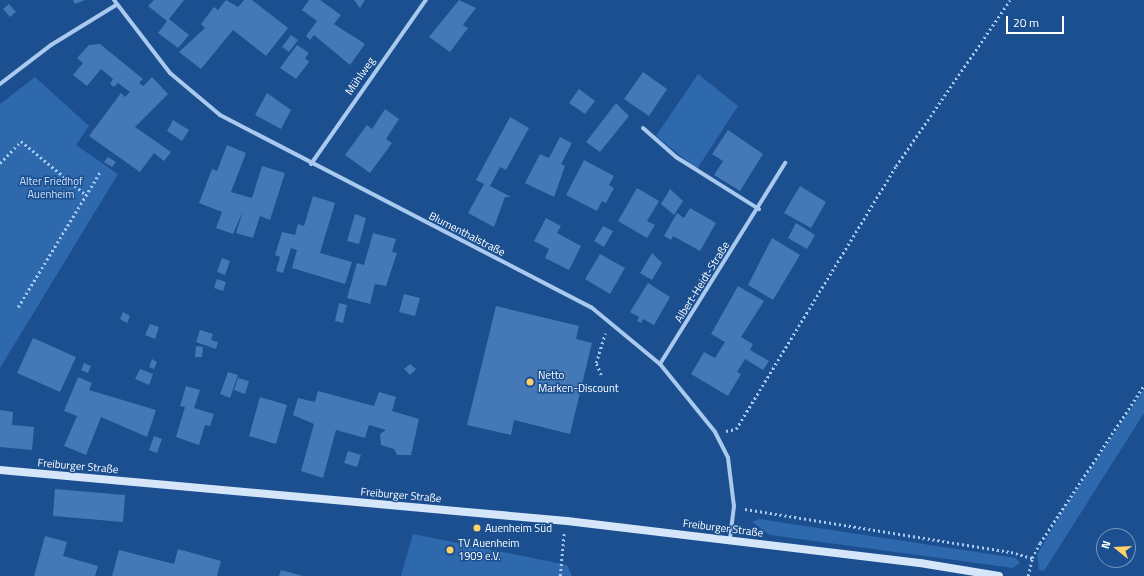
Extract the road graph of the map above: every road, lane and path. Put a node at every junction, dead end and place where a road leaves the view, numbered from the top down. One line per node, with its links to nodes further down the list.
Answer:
1 (114, 0): 4 (street, Blumenthalstraße)
2 (426, 0): 9 (street, Mühlweg)
3 (1010, 0): 18 (path)
4 (116, 5): 5 (street); 9 (street, Blumenthalstraße)
5 (0, 84)
6 (643, 128): 12 (street)
7 (0, 163): 11 (path)
8 (785, 163): 12 (street, Albert-Heidt-Straße)
9 (310, 164): 14 (street, Blumenthalstraße)
10 (100, 172): 11 (path)
11 (86, 195): 13 (path)
12 (759, 208): 15 (street, Albert-Heidt-Straße)
13 (18, 307)
14 (610, 321): 15 (street, Blumenthalstraße); 16 (path)
15 (660, 364): 18 (street, Blumenthalstraße)
16 (601, 375)
17 (1144, 385): 23 (path)
18 (715, 432): 20 (street, Blumenthalstraße)
19 (0, 470): 21 (street, Freiburger Straße)
20 (734, 506): 22 (street, Blumenthalstraße); 23 (path)
21 (567, 521): 22 (street, Freiburger Straße); 24 (path)
22 (730, 540): 25 (street, Freiburger Straße)
23 (1032, 558): 26 (path)
24 (560, 576)
25 (999, 576)
26 (1028, 576)

